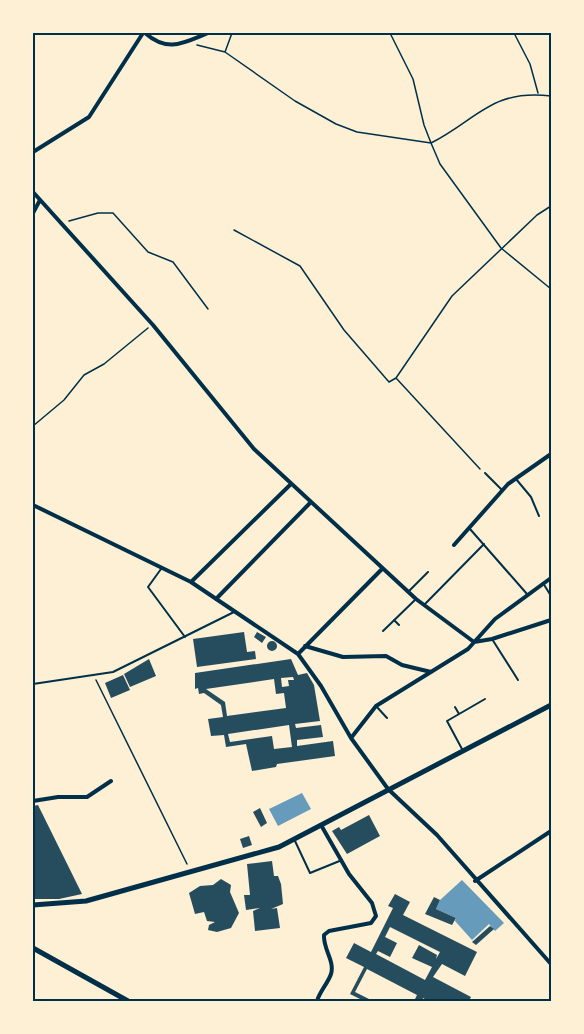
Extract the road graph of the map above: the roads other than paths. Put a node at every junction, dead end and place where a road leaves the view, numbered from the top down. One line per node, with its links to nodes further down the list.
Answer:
1 (144, 33): 2 (street); 3 (street)
2 (208, 33)
3 (33, 152)
4 (33, 192): 5 (street)
5 (40, 200): 6 (street); 10 (street)
6 (33, 213)
7 (551, 454): 9 (street)
8 (485, 474): 11 (lane)
9 (516, 478): 11 (street); 14 (lane)
10 (291, 484): 12 (street); 22 (street)
11 (502, 490): 15 (street)
12 (311, 502): 19 (street); 27 (street)
13 (33, 505): 18 (street)
14 (539, 516)
15 (470, 529): 16 (lane); 17 (street)
16 (484, 544): 25 (lane); 29 (lane)
17 (454, 545)
18 (163, 567): 22 (street); 35 (lane)
19 (382, 568): 24 (street); 38 (street)
20 (428, 572): 24 (lane)
21 (551, 578): 23 (street)
22 (191, 582): 27 (street)
23 (543, 584): 25 (street); 26 (lane)
24 (408, 592): 28 (street)
25 (528, 595): 37 (street)
26 (551, 596)
27 (216, 599): 30 (street)
28 (416, 599): 29 (street); 31 (lane)
29 (424, 605): 37 (street)
30 (235, 611): 35 (lane); 39 (street)
31 (394, 620): 33 (lane); 34 (lane)
32 (551, 620): 36 (street)
33 (399, 625)
34 (383, 631)
35 (185, 638): 42 (lane)
36 (492, 639): 37 (street); 41 (lane)
37 (474, 642): 40 (street)
38 (305, 646): 39 (street); 40 (street)
39 (298, 654): 49 (street)
40 (432, 672): 45 (street)
41 (518, 680)
42 (33, 684)
43 (485, 699): 47 (lane)
44 (551, 705): 50 (street)
45 (376, 706): 48 (lane); 49 (street)
46 (455, 707): 47 (lane)
47 (459, 714): 50 (lane)
48 (387, 718)
49 (351, 738): 52 (street)
50 (463, 751): 52 (street)
51 (111, 781): 53 (street)
52 (388, 789): 54 (street); 58 (street)
53 (33, 801)
54 (321, 825): 56 (street); 57 (street)
55 (551, 831): 58 (street)
56 (295, 839): 57 (lane); 59 (street)
57 (342, 860): 63 (street)
58 (475, 881): 61 (street)
59 (33, 905)
60 (33, 948): 62 (street)
61 (551, 964)
62 (128, 1001)
63 (317, 1001)

